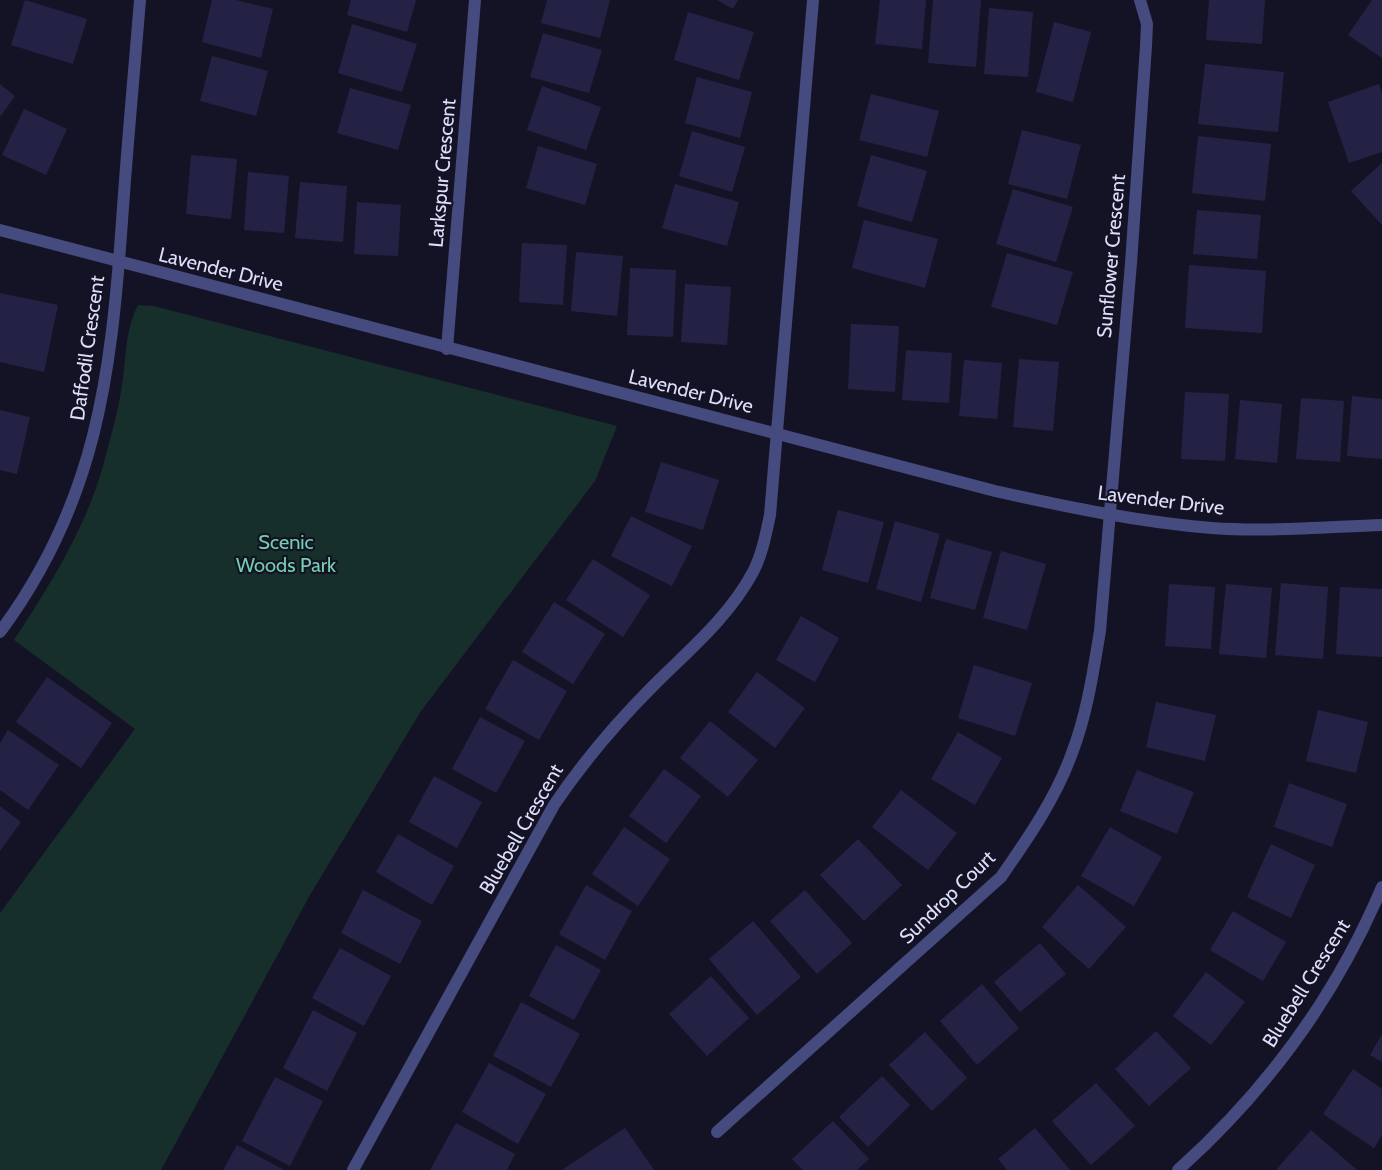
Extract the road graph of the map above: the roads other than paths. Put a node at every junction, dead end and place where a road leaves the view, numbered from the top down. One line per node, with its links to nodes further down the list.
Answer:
1 (140, 0): 6 (street)
2 (476, 0): 7 (street, Larkspur Crescent)
3 (813, 0): 8 (street)
4 (1140, 0): 9 (street, Sunflower Crescent)
5 (0, 230): 6 (street, Lavender Drive)
6 (119, 263): 7 (street, Lavender Drive); 11 (street, Daffodil Crescent)
7 (447, 349): 8 (street, Lavender Drive)
8 (777, 433): 9 (street, Lavender Drive); 14 (street, Bluebell Crescent)
9 (1109, 515): 10 (street, Lavender Drive); 13 (street, Sundrop Court)
10 (1382, 525)
11 (0, 632)
12 (1382, 887): 15 (street, Bluebell Crescent)
13 (717, 1132)
14 (353, 1170)
15 (1178, 1170)

